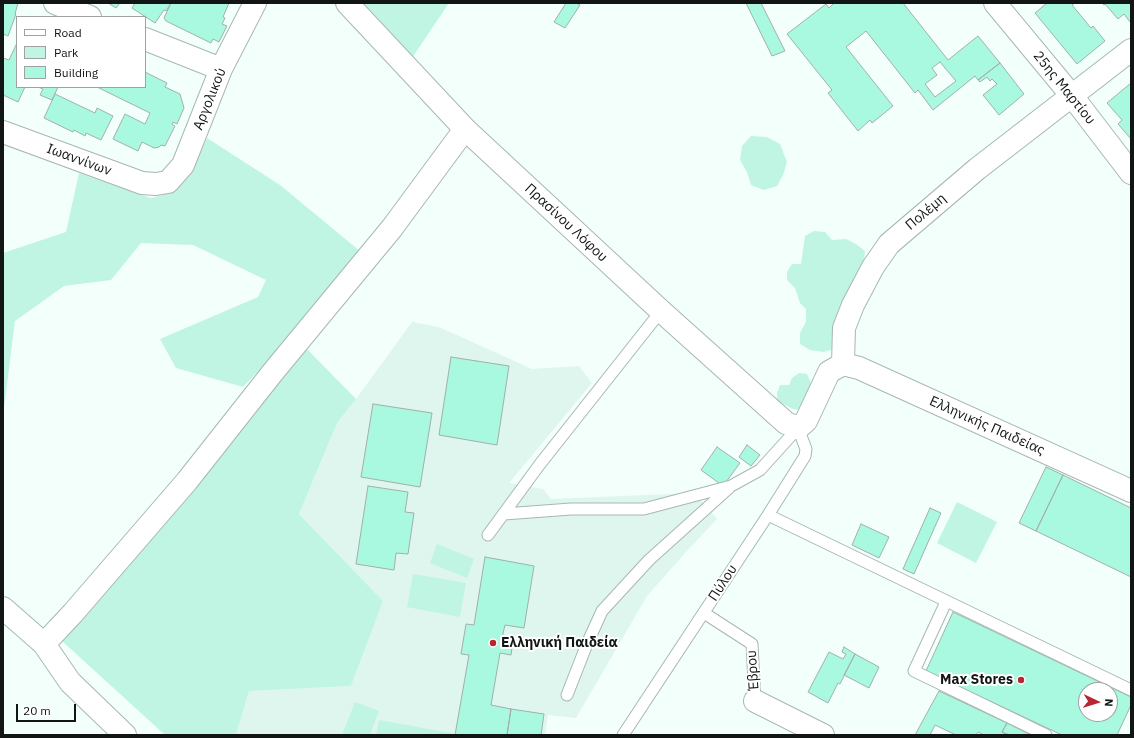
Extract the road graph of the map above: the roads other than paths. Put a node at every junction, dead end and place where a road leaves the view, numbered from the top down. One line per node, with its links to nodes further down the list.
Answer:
1 (55, 3): 5 (street)
2 (255, 3): 8 (street, Αργολικού)
3 (347, 3): 10 (street, Πρασίνου Λόφου)
4 (995, 3): 9 (street, 25ης Μαρτίου)
5 (88, 16)
6 (146, 39): 8 (street)
7 (1131, 50): 9 (street, Πολέμη)
8 (221, 69): 13 (street, Αργολικού)
9 (1072, 96): 12 (street, 25ης Μαρτίου); 15 (street, Πολέμη)
10 (466, 129): 14 (street, Πρασίνου Λόφου); 25 (street)
11 (3, 132): 13 (street, Ιωαννίνων)
12 (1131, 173)
13 (156, 184)
14 (661, 311): 16 (street, Πρασίνου Λόφου); 19 (lane)
15 (843, 364): 16 (street); 18 (street, Ελληνικής Παιδείας)
16 (798, 428): 17 (lane); 20 (lane, Πύλου)
17 (731, 486): 19 (lane); 27 (lane)
18 (1131, 491)
19 (504, 514): 21 (lane)
20 (768, 515): 22 (lane); 24 (lane, Πύλου)
21 (488, 535)
22 (946, 602): 26 (lane); 32 (lane)
23 (3, 608): 25 (street)
24 (704, 613): 28 (lane, Έβρου); 30 (lane, Πύλου)
25 (44, 644): 29 (street)
26 (1131, 690)
27 (567, 695)
28 (755, 701): 31 (street, Έβρου)
29 (125, 735)
30 (622, 735)
31 (823, 735)
32 (1046, 735)

